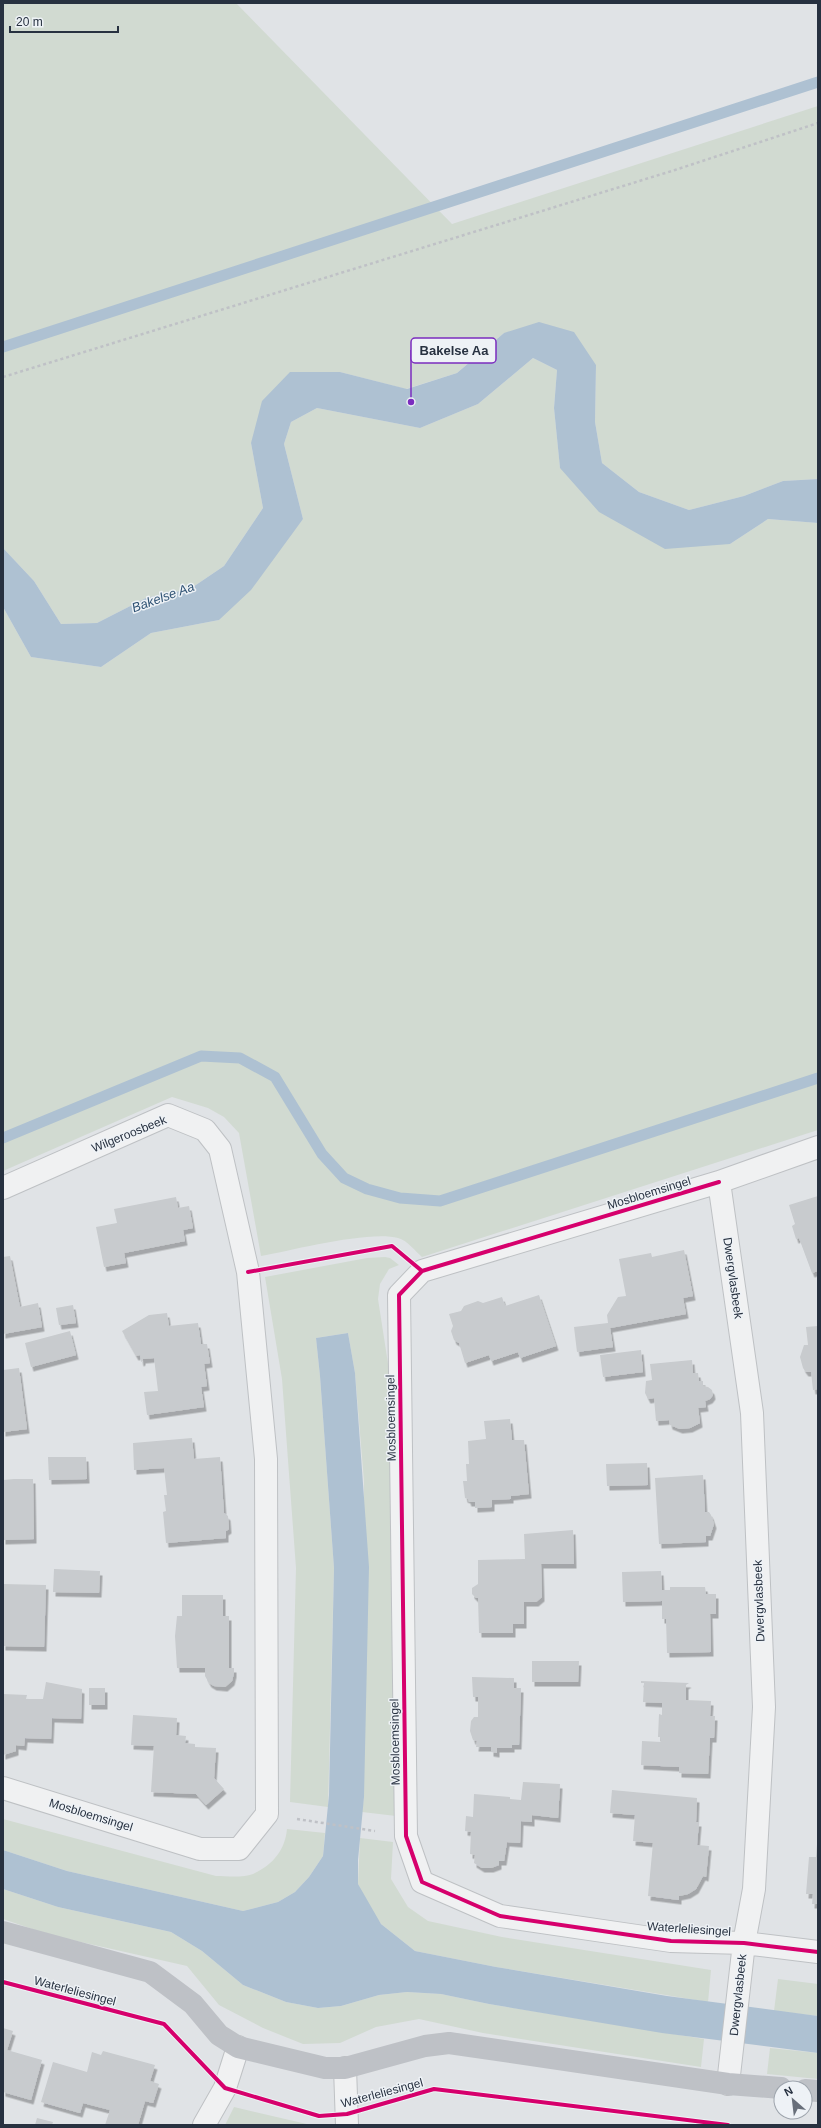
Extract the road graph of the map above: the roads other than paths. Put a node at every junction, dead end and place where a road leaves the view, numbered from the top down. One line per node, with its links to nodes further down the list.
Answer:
1 (818, 1147): 2 (street)
2 (719, 1182): 6 (street, Mosbloemsingel); 8 (street, Dwergvlasbeek)
3 (3, 1188): 5 (street, Wilgeroosbeek)
4 (3, 1788): 5 (street, Mosbloemsingel)
5 (267, 1814)
6 (422, 1882): 8 (street, Waterleliesingel)
7 (3, 1932): 10 (street)
8 (744, 1943): 9 (street, Waterleliesingel); 12 (street, Dwergvlasbeek)
9 (818, 1952)
10 (238, 2047): 11 (street); 14 (street)
11 (345, 2068): 12 (street); 15 (street)
12 (728, 2084): 13 (street)
13 (773, 2087)
14 (204, 2125)
15 (347, 2125)

